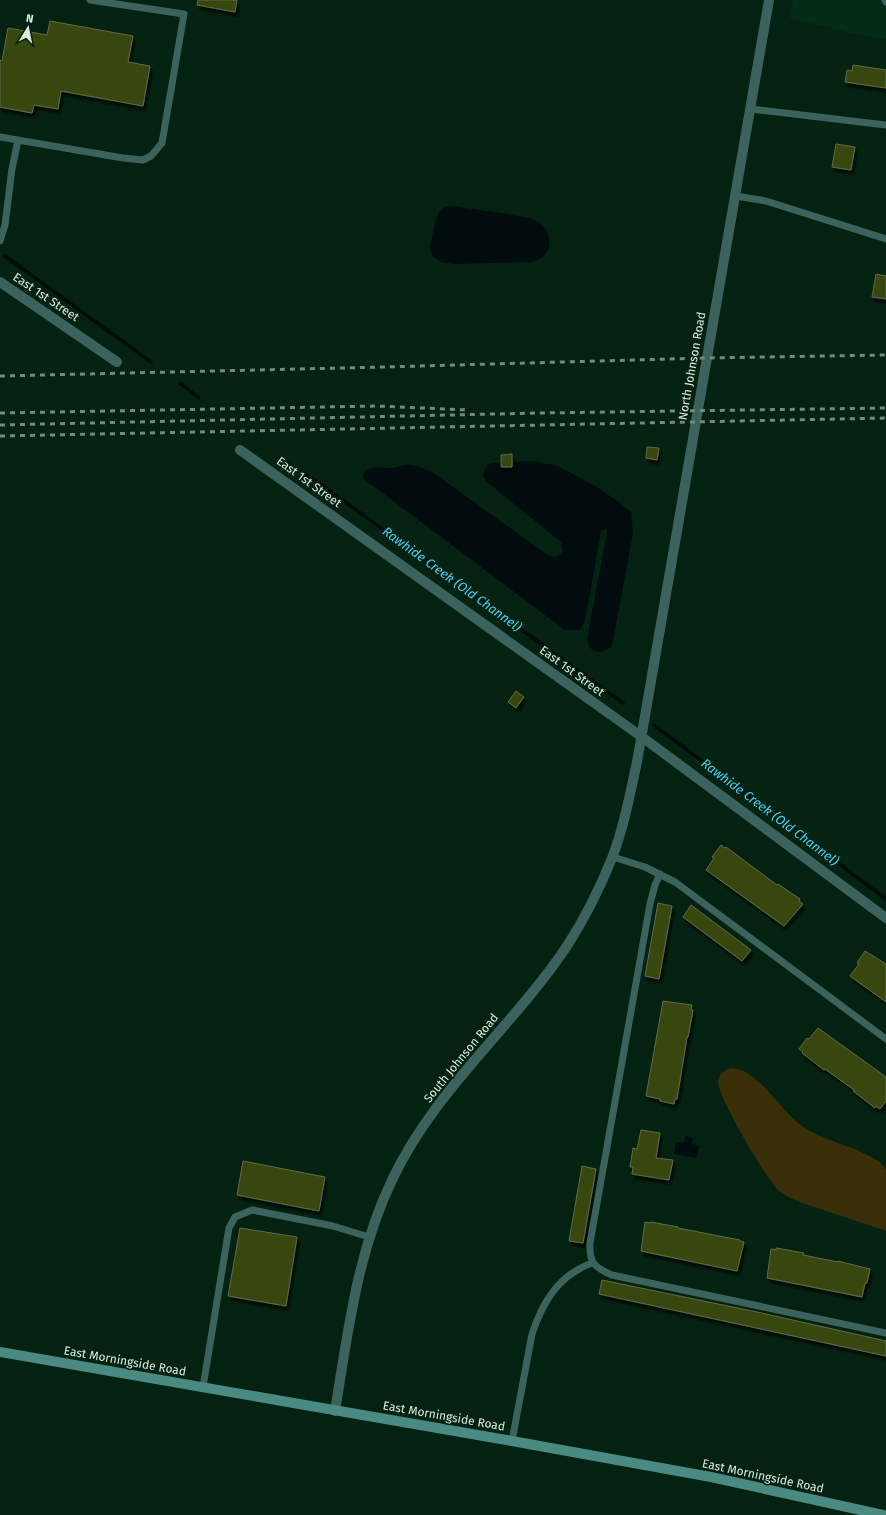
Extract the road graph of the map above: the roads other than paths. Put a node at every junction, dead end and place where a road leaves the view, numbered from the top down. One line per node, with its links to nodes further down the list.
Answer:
1 (90, 0): 6 (lane)
2 (769, 0): 3 (street, North Johnson Road)
3 (751, 110): 4 (lane); 7 (street, North Johnson Road)
4 (886, 125)
5 (0, 137): 6 (lane)
6 (18, 140): 9 (lane)
7 (736, 196): 8 (lane); 13 (street, North Johnson Road)
8 (886, 239)
9 (0, 241)
10 (0, 282): 11 (street, East 1st Street)
11 (117, 362)
12 (240, 450): 13 (street, East 1st Street)
13 (642, 737): 14 (street, South Johnson Road); 16 (street, East 1st Street)
14 (613, 857): 15 (lane); 18 (street, South Johnson Road)
15 (660, 874): 17 (lane); 19 (lane)
16 (886, 918)
17 (886, 1039)
18 (369, 1237): 22 (lane); 23 (street, South Johnson Road)
19 (592, 1263): 20 (lane); 24 (lane)
20 (886, 1333)
21 (0, 1352): 22 (street, East Morningside Road)
22 (203, 1388): 23 (street, East Morningside Road)
23 (335, 1411): 24 (street, East Morningside Road)
24 (512, 1441): 25 (street, East Morningside Road)
25 (883, 1515)

